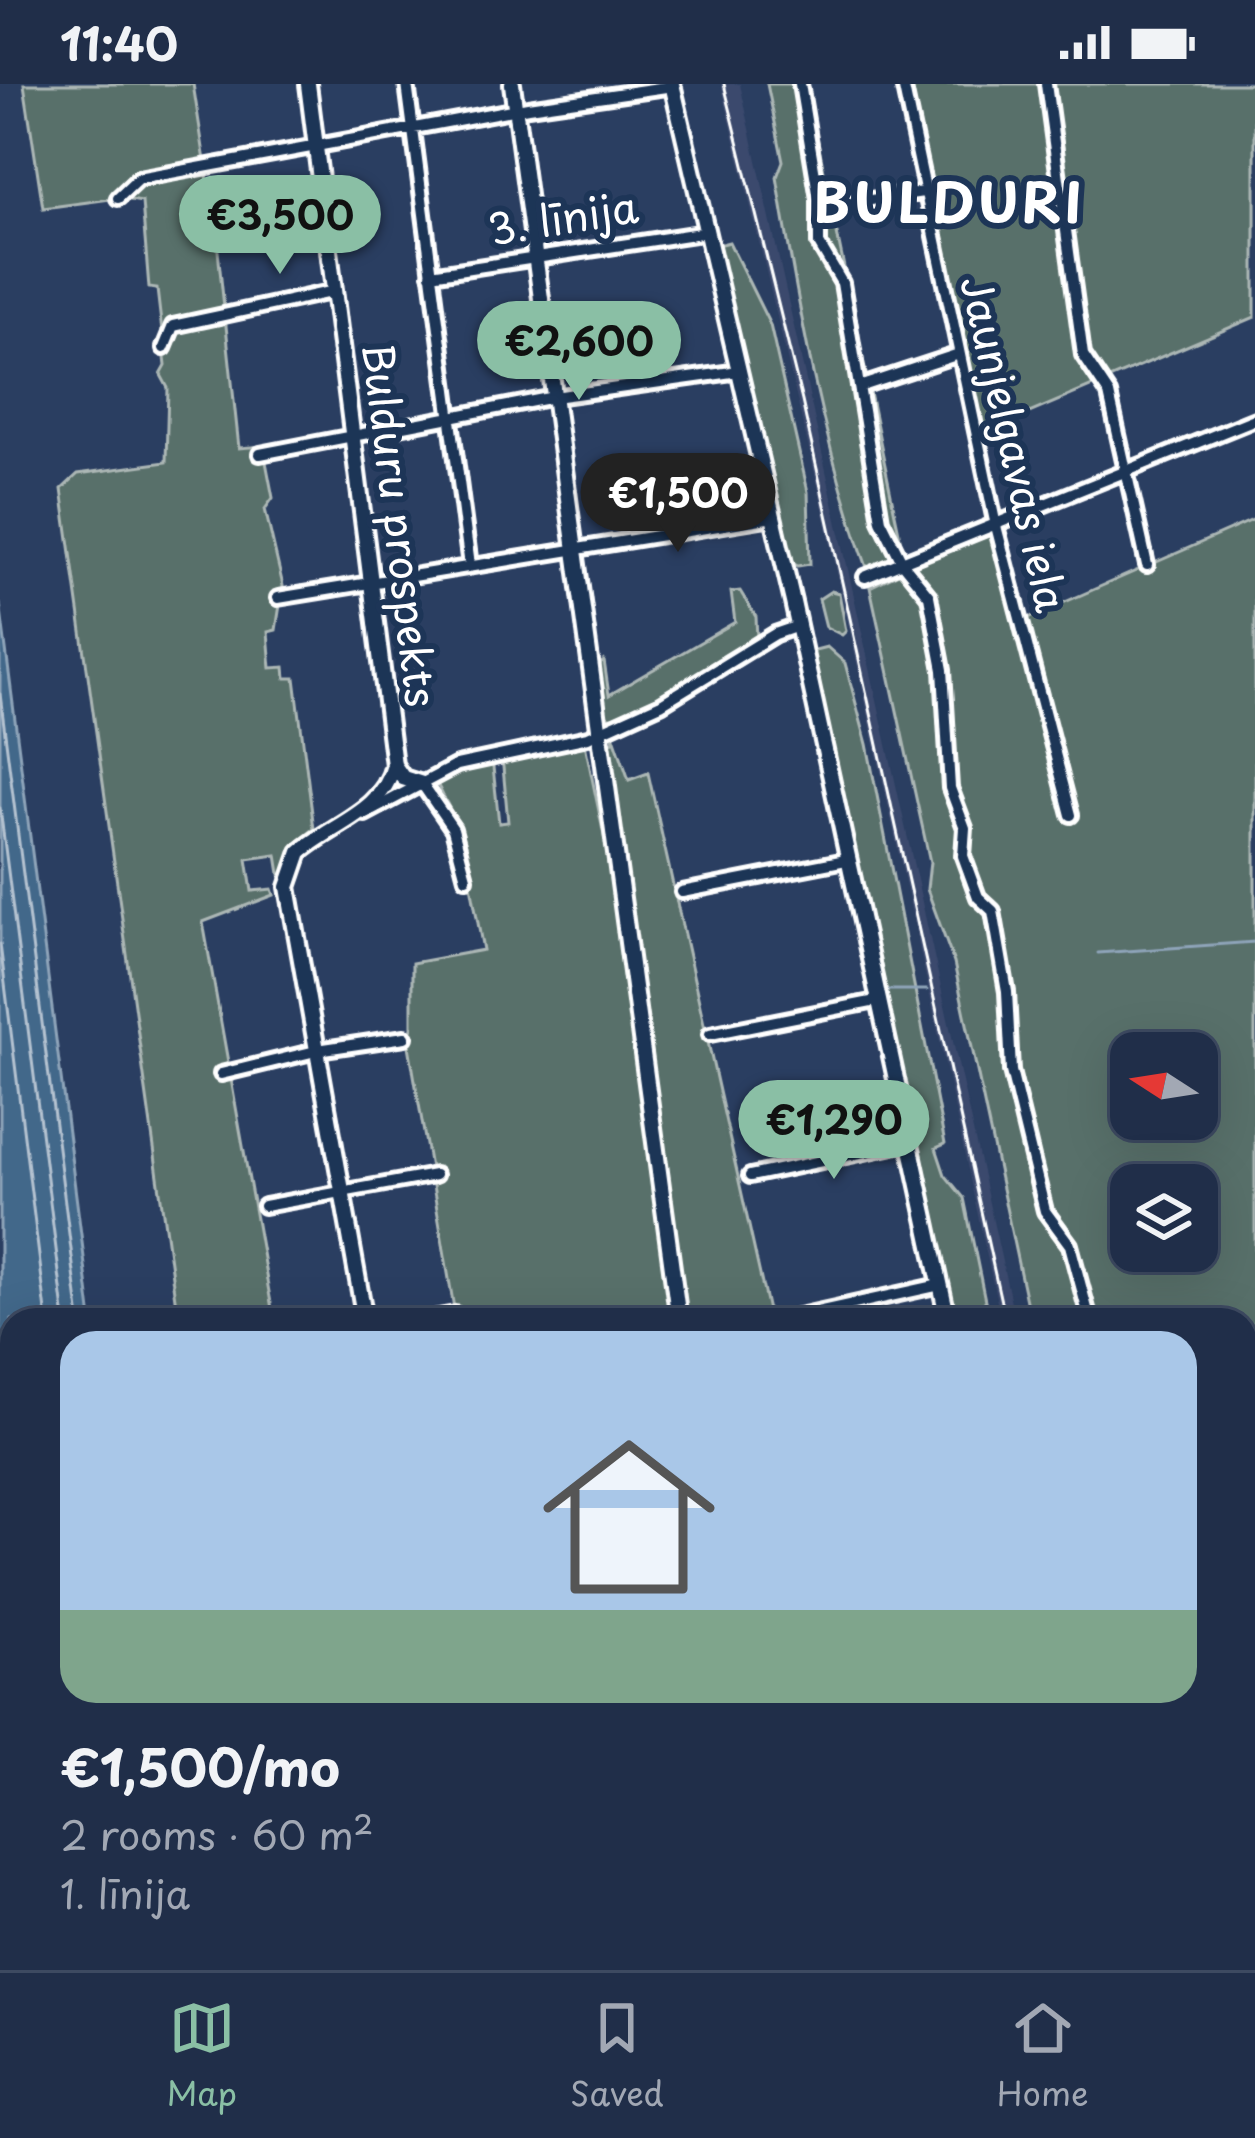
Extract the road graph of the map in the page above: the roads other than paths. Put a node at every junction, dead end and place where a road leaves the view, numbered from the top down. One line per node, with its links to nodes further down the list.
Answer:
1 (308, 84): 10 (street, Bulduru prospekts)
2 (407, 84): 9 (street)
3 (512, 84): 8 (street)
4 (800, 84): 13 (street)
5 (903, 84): 11 (street, Jaunjelgavas iela)
6 (1046, 84): 27 (street)
7 (672, 85): 8 (street); 14 (street)
8 (516, 111): 9 (street); 15 (street)
9 (413, 130): 10 (street); 16 (street)
10 (316, 147): 12 (street); 17 (street, Bulduru prospekts)
11 (923, 192): 13 (street); 19 (street, Jaunjelgavas iela)
12 (118, 198)
13 (819, 208): 21 (street)
14 (706, 232): 15 (street, 3. līnija); 20 (street)
15 (535, 256): 16 (street, 3. līnija); 22 (street)
16 (430, 274): 23 (street)
17 (335, 291): 18 (street); 25 (street, Bulduru prospekts)
18 (164, 348)
19 (959, 354): 21 (street); 29 (street, Jaunjelgavas iela)
20 (739, 370): 22 (street); 28 (street)
21 (859, 387): 31 (street)
22 (554, 397): 23 (street); 30 (street)
23 (449, 418): 25 (street); 32 (street)
24 (1255, 418): 27 (street)
25 (354, 436): 26 (street); 35 (street, Bulduru prospekts)
26 (260, 454)
27 (1127, 472): 29 (street); 33 (street)
28 (772, 517): 30 (street); 37 (street)
29 (996, 526): 31 (street); 41 (street, Jaunjelgavas iela)
30 (574, 546): 32 (street); 38 (street)
31 (903, 564): 34 (street); 61 (street)
32 (470, 566): 35 (street)
33 (1147, 566)
34 (865, 577)
35 (374, 584): 36 (street); 39 (street, Bulduru prospekts)
36 (278, 598)
37 (797, 626): 38 (street); 43 (street)
38 (599, 730): 40 (street); 58 (street)
39 (394, 766): 40 (street); 42 (street, Bulduru prospekts)
40 (422, 784): 42 (street); 44 (street)
41 (1071, 815)
42 (356, 819): 49 (street)
43 (846, 860): 45 (street); 46 (street)
44 (466, 878)
45 (682, 892)
46 (876, 1001): 47 (street); 51 (street)
47 (710, 1034)
48 (405, 1036): 49 (street)
49 (315, 1052): 50 (street); 54 (street)
50 (221, 1074)
51 (908, 1143): 53 (street); 56 (street)
52 (434, 1175): 54 (street)
53 (750, 1175)
54 (342, 1191): 55 (street); 57 (street)
55 (264, 1206)
56 (940, 1285): 59 (street); 60 (street)
57 (363, 1308)
58 (677, 1308)
59 (836, 1308)
60 (945, 1308)
61 (1087, 1308)

